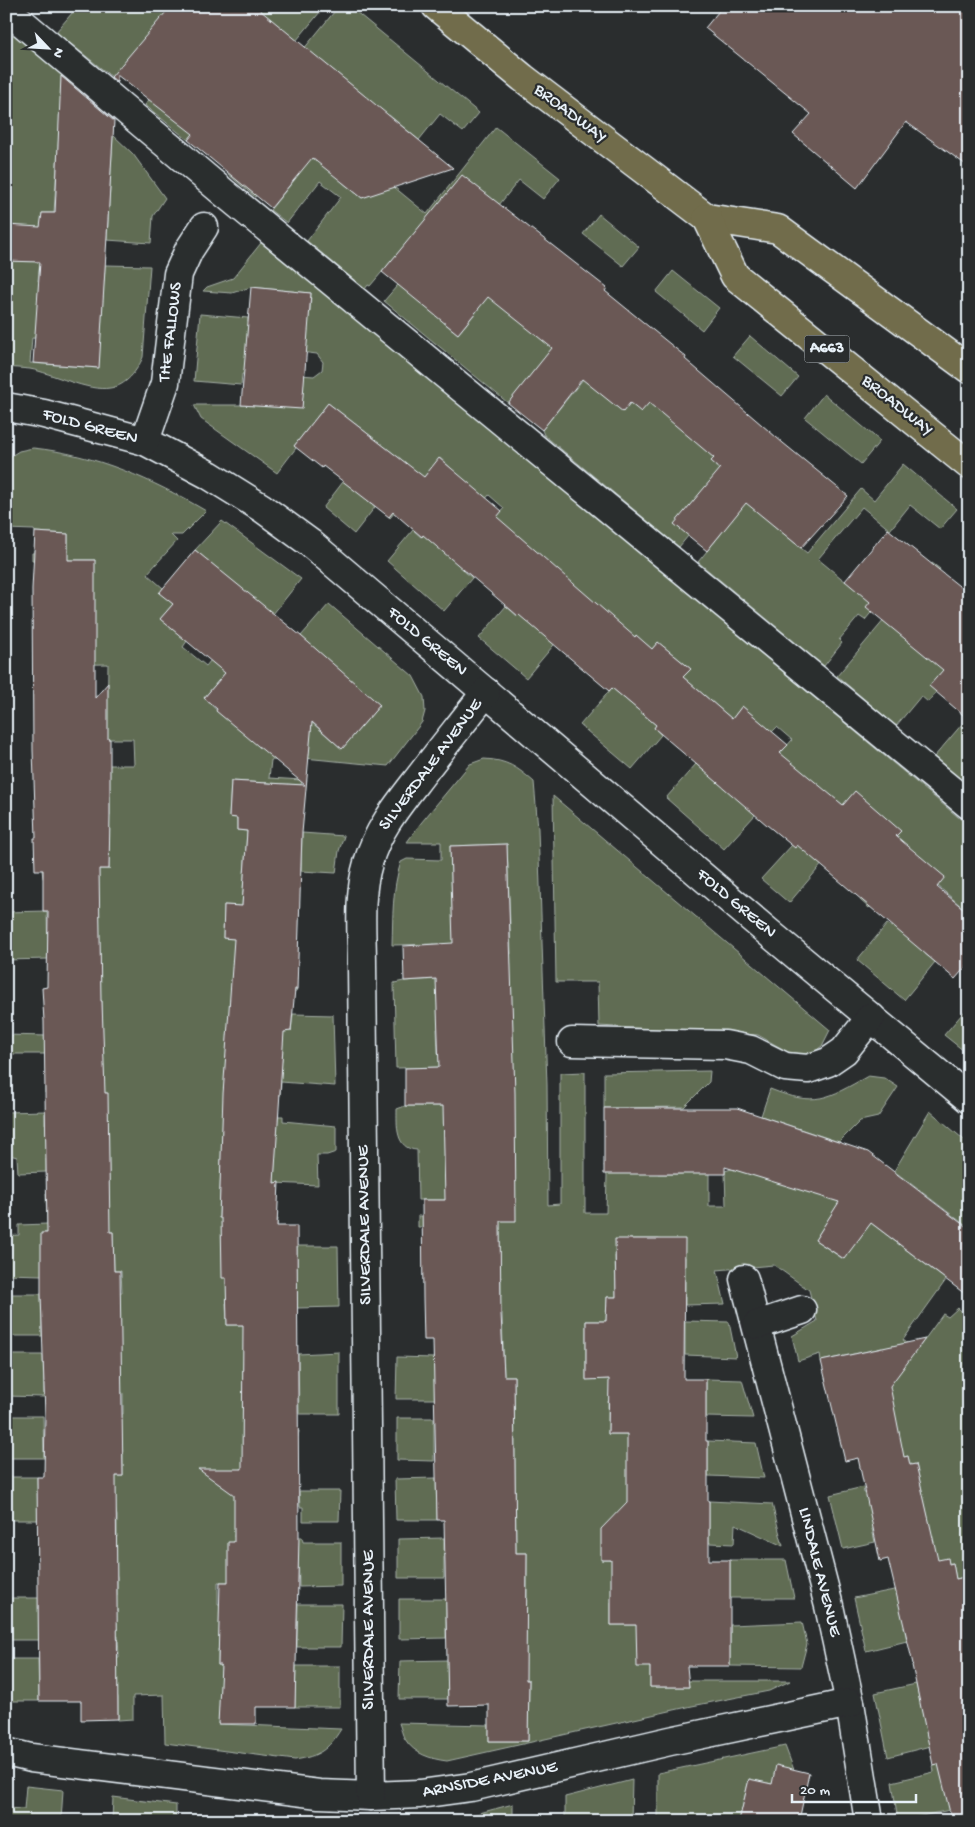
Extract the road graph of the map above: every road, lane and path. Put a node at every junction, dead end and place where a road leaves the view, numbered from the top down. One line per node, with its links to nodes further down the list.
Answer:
1 (436, 6): 3 (highway, BROADWAY / A663)
2 (6, 9): 10 (street)
3 (707, 218): 5 (highway, BROADWAY / A663); 8 (highway, BROADWAY / A663)
4 (204, 227): 7 (street, THE FALLOWS)
5 (969, 369)
6 (6, 407): 7 (street, FOLD GREEN)
7 (145, 441): 9 (street, FOLD GREEN)
8 (969, 465)
9 (486, 692): 11 (street, FOLD GREEN); 19 (street, SILVERDALE AVENUE)
10 (969, 805)
11 (871, 1017): 12 (street); 13 (street, FOLD GREEN)
12 (572, 1042)
13 (969, 1099)
14 (744, 1279): 16 (street, LINDALE AVENUE)
15 (802, 1310): 16 (street)
16 (757, 1325): 17 (street, LINDALE AVENUE)
17 (850, 1703): 19 (street, ARNSIDE AVENUE); 20 (street, LINDALE AVENUE)
18 (6, 1752): 19 (street, ARNSIDE AVENUE)
19 (372, 1796)
20 (869, 1821)

